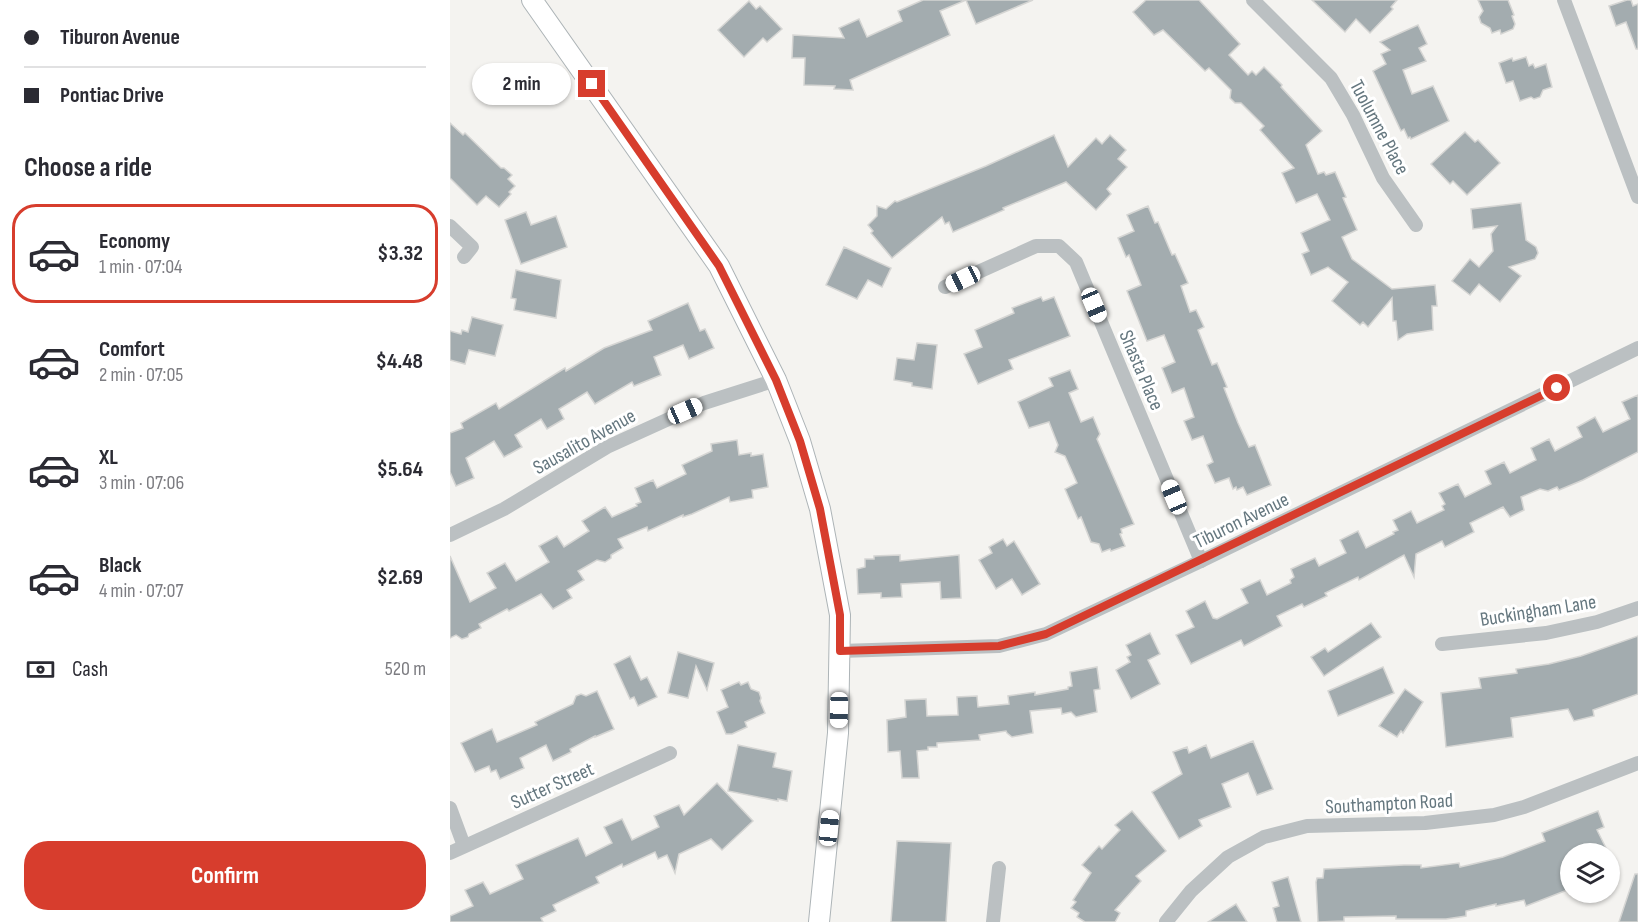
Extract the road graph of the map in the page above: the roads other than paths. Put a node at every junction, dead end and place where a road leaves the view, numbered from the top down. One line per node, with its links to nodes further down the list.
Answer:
1 (532, 0): 10 (main road)
2 (1253, 0): 5 (street, Tuolumne Place)
3 (1564, 0): 4 (street)
4 (1638, 197)
5 (1416, 225)
6 (450, 226): 7 (street)
7 (464, 257)
8 (945, 288): 12 (street, Shasta Place)
9 (1638, 348): 12 (street, Tiburon Avenue)
10 (776, 380): 11 (street, Sausalito Avenue); 15 (main road)
11 (450, 535)
12 (1201, 561): 15 (street, Tiburon Avenue)
13 (1638, 608): 14 (street, Buckingham Lane)
14 (1442, 644)
15 (840, 651): 22 (main road)
16 (670, 753): 19 (street, Sutter Street)
17 (1638, 762): 24 (street, Southampton Road)
18 (450, 808): 19 (street)
19 (464, 846): 20 (street, Sutter Street)
20 (450, 853)
21 (999, 868): 23 (street)
22 (819, 922)
23 (993, 922)
24 (1166, 922)

